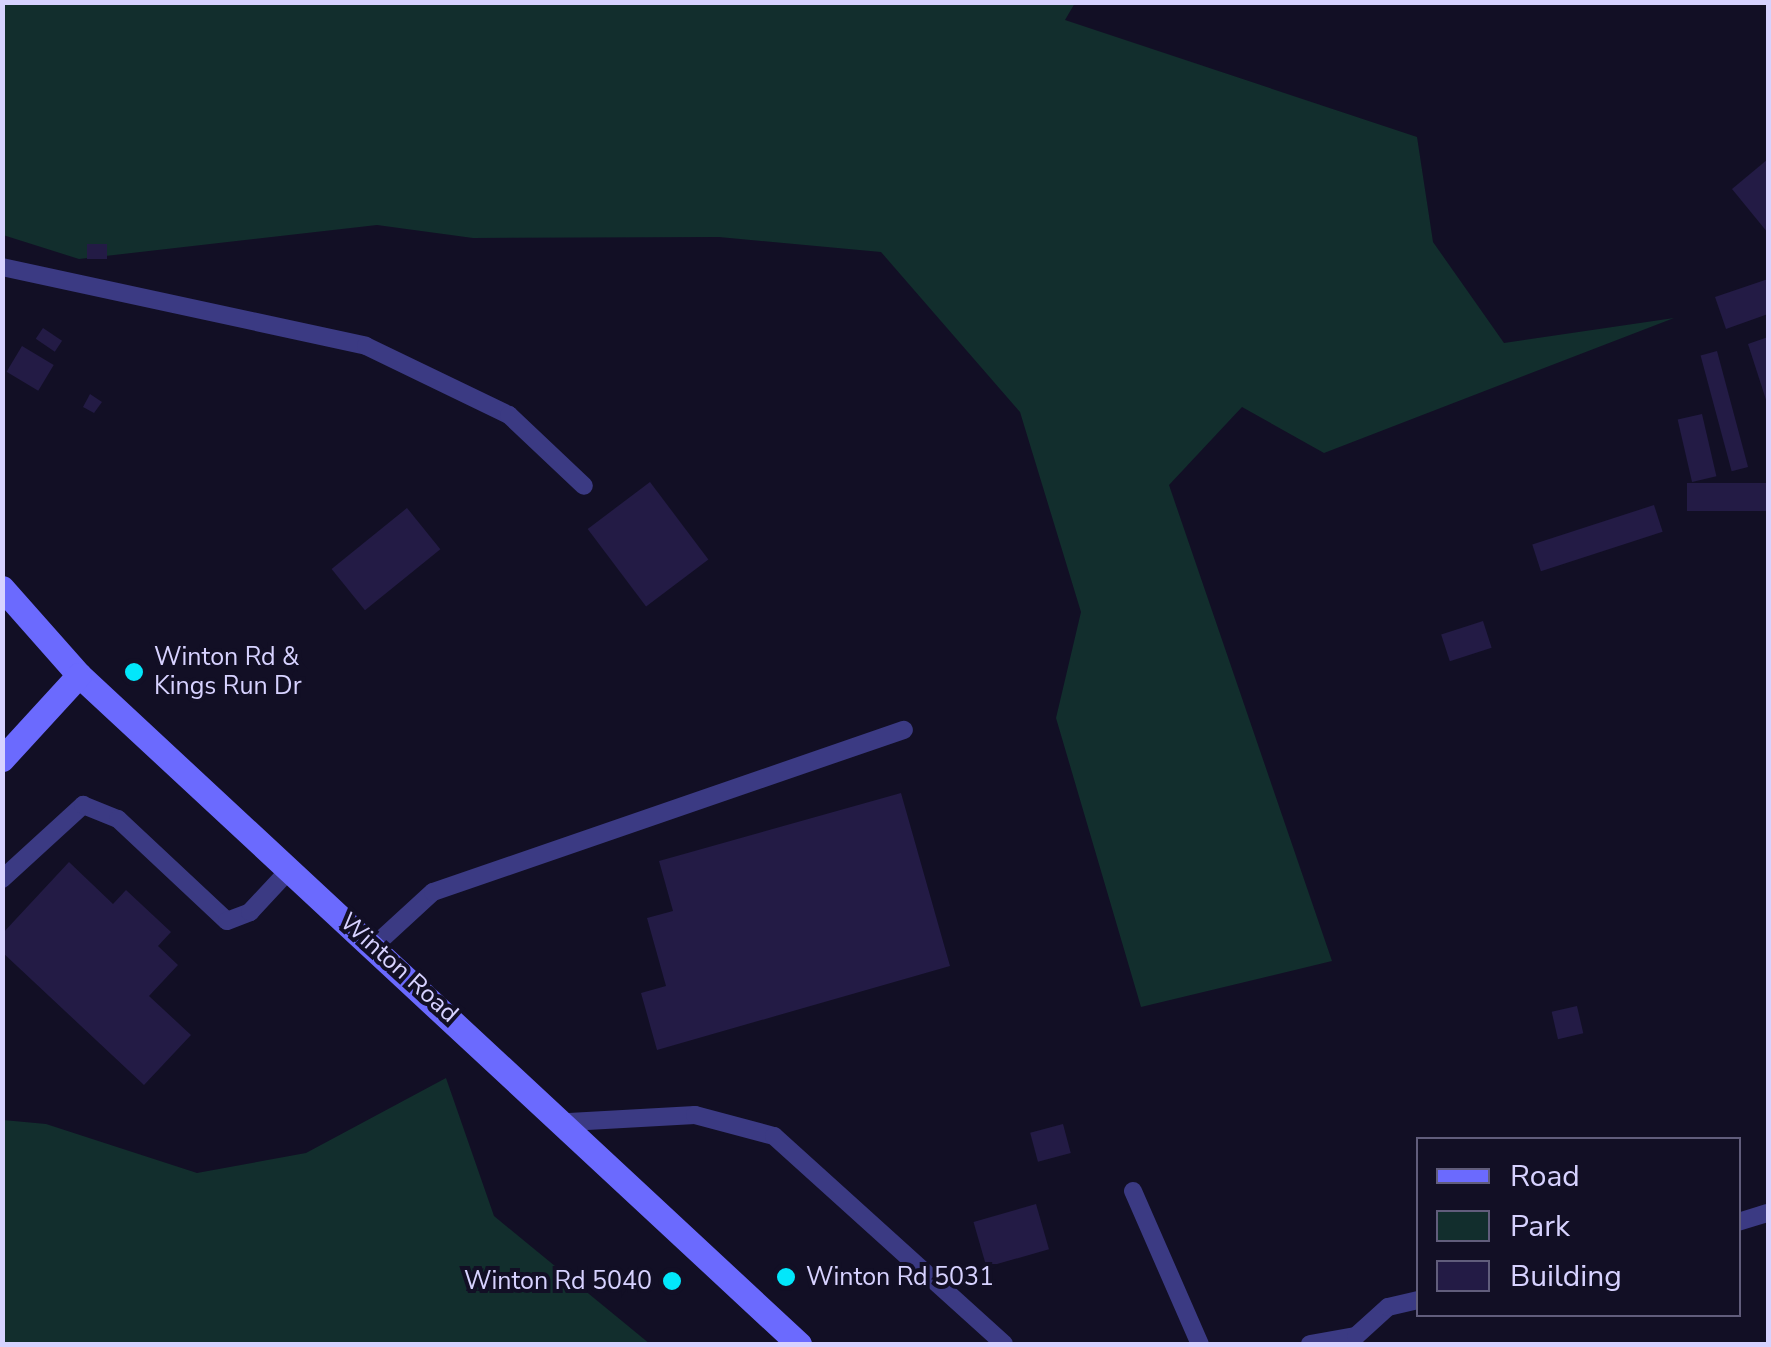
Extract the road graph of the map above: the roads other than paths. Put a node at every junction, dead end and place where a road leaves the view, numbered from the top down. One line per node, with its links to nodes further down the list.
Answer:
1 (2, 267): 2 (lane)
2 (584, 486)
3 (2, 588): 4 (main road, Winton Road)
4 (79, 675): 6 (main road); 7 (main road, Winton Road)
5 (904, 730): 9 (lane)
6 (2, 759)
7 (290, 869): 8 (lane); 9 (main road, Winton Road)
8 (2, 880)
9 (374, 946): 10 (main road, Winton Road)
10 (569, 1122): 15 (main road, Winton Road); 16 (lane)
11 (1133, 1191): 17 (lane)
12 (1768, 1213): 13 (lane)
13 (1741, 1221)
14 (1416, 1300): 18 (lane)
15 (799, 1344)
16 (1004, 1344)
17 (1200, 1344)
18 (1310, 1344)

